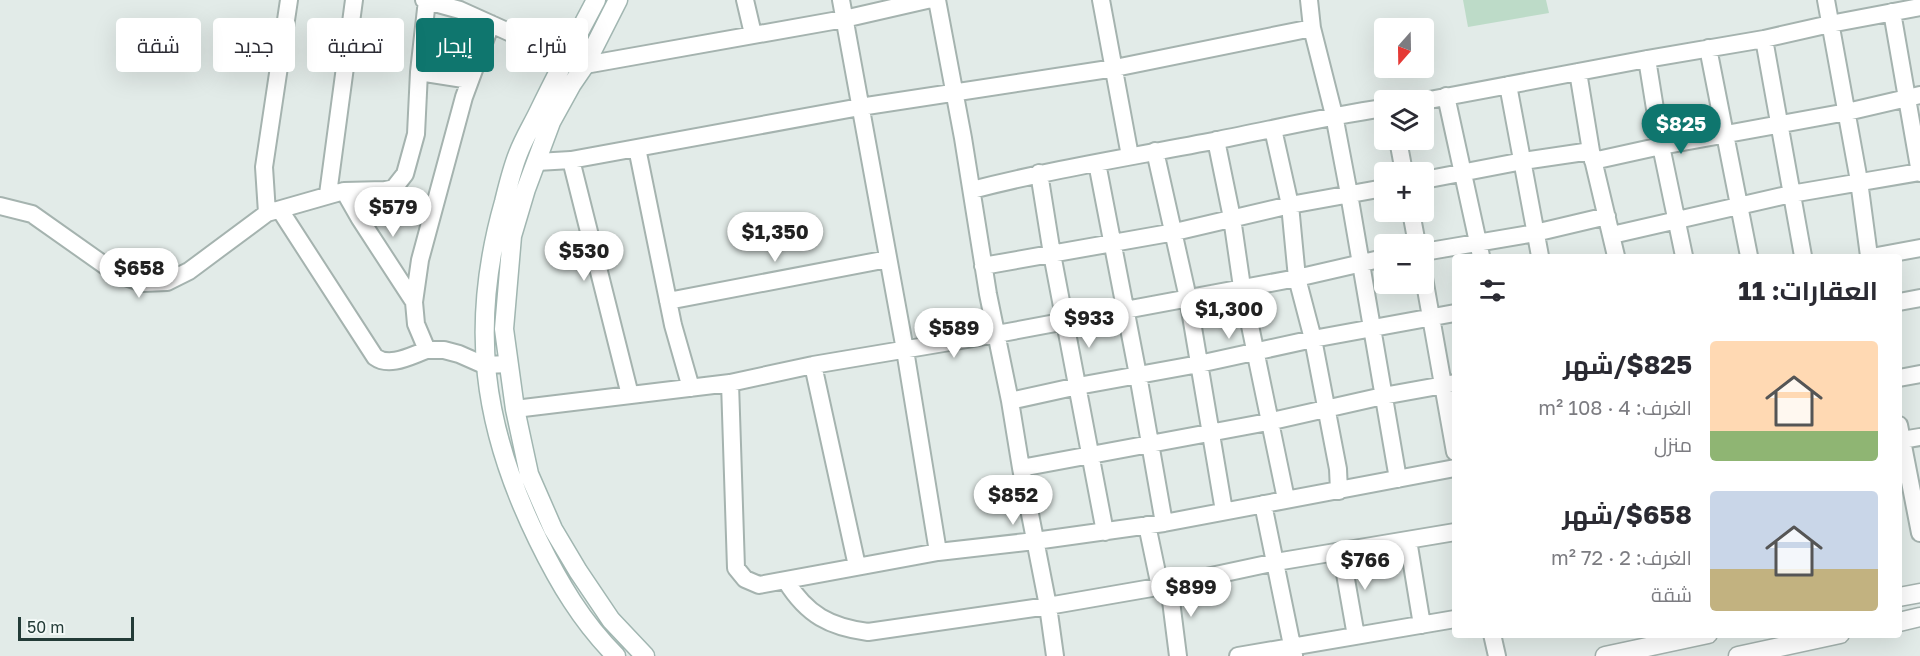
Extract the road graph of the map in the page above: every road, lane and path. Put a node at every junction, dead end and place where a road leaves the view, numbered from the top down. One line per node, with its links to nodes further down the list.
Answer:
1 (289, 0): 68 (street)
2 (354, 0): 62 (street)
3 (426, 0): 14 (street); 15 (street)
4 (596, 0): 16 (main road)
5 (618, 0): 23 (main road)
6 (745, 0): 20 (street)
7 (841, 0): 17 (street)
8 (927, 0): 17 (street)
9 (937, 0): 34 (street)
10 (1101, 0): 26 (street)
11 (1309, 0): 19 (street)
12 (1826, 0): 18 (street)
13 (1906, 7): 18 (street); 36 (street)
14 (424, 18)
15 (478, 18)
16 (587, 18)
17 (844, 19): 20 (street); 38 (street)
18 (1830, 24): 21 (street); 40 (street)
19 (1312, 28): 26 (street); 41 (street)
20 (753, 34): 25 (street)
21 (1764, 39): 22 (street); 42 (street)
22 (1708, 48): 24 (street); 44 (street)
23 (588, 59)
24 (1647, 59): 31 (street); 46 (street)
25 (588, 64)
26 (1115, 68): 34 (street); 49 (street)
27 (419, 72): 32 (street); 62 (street)
28 (473, 72): 32 (street)
29 (559, 72): 111 (main road)
30 (580, 72): 53 (main road)
31 (1578, 72): 33 (street); 50 (street)
32 (470, 80): 97 (street)
33 (1508, 85): 35 (street); 52 (street)
34 (955, 93): 38 (street); 60 (street)
35 (1446, 96): 37 (street); 55 (street)
36 (1913, 96): 40 (street); 57 (street)
37 (1434, 99)
38 (860, 107): 47 (street); 87 (street)
39 (1374, 109): 41 (street)
40 (1847, 112): 42 (street); 59 (street)
41 (1334, 115): 43 (street); 63 (street)
42 (1779, 124): 44 (street); 64 (street)
43 (1273, 129): 45 (street); 65 (street)
44 (1724, 134): 46 (street); 66 (street)
45 (1216, 140): 48 (street); 70 (street)
46 (1661, 146): 50 (street); 71 (street)
47 (637, 148): 51 (street); 96 (street)
48 (1155, 152): 49 (street); 72 (street)
49 (1130, 156): 54 (street)
50 (1592, 156): 52 (street); 69 (street)
51 (571, 160): 53 (street); 120 (street)
52 (1523, 161): 55 (street); 73 (street)
53 (537, 162): 109 (main road)
54 (1097, 163): 56 (street); 75 (street)
55 (1464, 172): 58 (street); 77 (street)
56 (1039, 173): 60 (street); 79 (street)
57 (1920, 173): 59 (street)
58 (1434, 178)
59 (1859, 181): 64 (street); 85 (street)
60 (972, 190): 90 (street)
61 (1374, 190): 63 (street)
62 (336, 192): 68 (street); 97 (street)
63 (1349, 194): 65 (street); 89 (street)
64 (1791, 194): 66 (street); 84 (street)
65 (1290, 205): 70 (street); 91 (street)
66 (1739, 205): 71 (street); 83 (street)
67 (0, 206): 68 (street)
68 (273, 212): 106 (street)
69 (1607, 216): 73 (street); 74 (street)
70 (1232, 218): 72 (street); 92 (street)
71 (1677, 220): 74 (street); 82 (street)
72 (1175, 232): 75 (street); 94 (street)
73 (1535, 233): 77 (street); 80 (street)
74 (1611, 235): 81 (street)
75 (1112, 243): 79 (street); 99 (street)
76 (1920, 248): 86 (street)
77 (1480, 249): 78 (street)
78 (1434, 251)
79 (1052, 254): 90 (street); 102 (street)
80 (1540, 254)
81 (1616, 254)
82 (1684, 254)
83 (1749, 254)
84 (1803, 254)
85 (1869, 254)
86 (1888, 254)
87 (888, 259): 96 (street); 107 (street)
88 (1374, 260): 89 (street)
89 (1360, 262): 91 (street); 103 (street)
90 (983, 266): 104 (street)
91 (1297, 278): 92 (street); 105 (street)
92 (1242, 287): 94 (street); 108 (street)
93 (1427, 294): 101 (street)
94 (1188, 297): 99 (street); 110 (street)
95 (1920, 298): 98 (street)
96 (668, 301): 119 (street)
97 (414, 302): 106 (street)
98 (1902, 302)
99 (1125, 310): 102 (street); 114 (street)
100 (1452, 314): 101 (street)
101 (1431, 317): 103 (street); 117 (street)
102 (1066, 320): 104 (street); 118 (street)
103 (1371, 328): 105 (street); 121 (street)
104 (997, 334): 107 (street); 122 (street)
105 (1313, 339): 108 (street); 124 (street)
106 (427, 350): 111 (street)
107 (905, 350): 112 (street); 149 (street)
108 (1255, 353): 110 (street); 126 (street)
109 (509, 364): 111 (street); 123 (main road)
110 (1199, 364): 114 (street); 127 (street)
111 (484, 365): 167 (main road)
112 (813, 365): 116 (street); 151 (street)
113 (1920, 374): 115 (street)
114 (1138, 375): 118 (street); 130 (street)
115 (1902, 377)
116 (730, 383): 119 (street); 152 (street)
117 (1449, 384): 121 (street); 125 (street)
118 (1078, 386): 122 (street); 132 (street)
119 (691, 388): 120 (street)
120 (630, 395): 123 (street)
121 (1383, 396): 124 (street); 135 (street)
122 (1010, 401): 133 (street)
123 (515, 409): 168 (main road)
124 (1327, 410): 126 (street); 136 (street)
125 (1452, 418)
126 (1268, 422): 127 (street); 137 (street)
127 (1211, 431): 130 (street); 140 (street)
128 (1902, 433): 129 (street)
129 (1920, 436)
130 (1151, 444): 132 (street); 141 (street)
131 (1902, 446): 139 (street)
132 (1092, 455): 133 (street); 143 (street)
133 (1021, 468): 147 (street)
134 (1452, 469): 135 (street)
135 (1398, 478): 136 (street)
136 (1339, 491): 137 (street)
137 (1286, 499): 138 (street)
138 (1263, 504): 140 (street); 150 (street)
139 (1911, 507): 145 (street)
140 (1224, 511): 141 (street)
141 (1164, 523): 142 (street)
142 (1147, 525): 143 (street); 153 (street)
143 (1105, 532): 147 (street)
144 (1452, 533): 146 (street)
145 (1920, 533)
146 (1408, 540): 148 (street); 160 (street)
147 (1035, 541): 149 (street); 156 (street)
148 (1341, 551): 150 (street); 161 (street)
149 (938, 552): 151 (street)
150 (1276, 562): 153 (street); 166 (street)
151 (857, 566): 152 (street)
152 (786, 581): 156 (street)
153 (1165, 586): 156 (street); 170 (street)
154 (1920, 593): 155 (main road)
155 (1902, 596)
156 (1047, 606): 169 (street)
157 (1920, 617): 159 (main road)
158 (1452, 620): 160 (street)
159 (1902, 621)
160 (1422, 625): 161 (street)
161 (1356, 636): 166 (street)
162 (1493, 638): 172 (street)
163 (1689, 638): 173 (main road)
164 (1829, 638): 165 (main road)
165 (1795, 650): 174 (main road)
166 (1293, 651): 171 (street)
167 (616, 656)
168 (645, 656)
169 (1055, 656)
170 (1178, 656)
171 (1238, 656)
172 (1497, 656)
173 (1605, 656)
174 (1738, 656)

